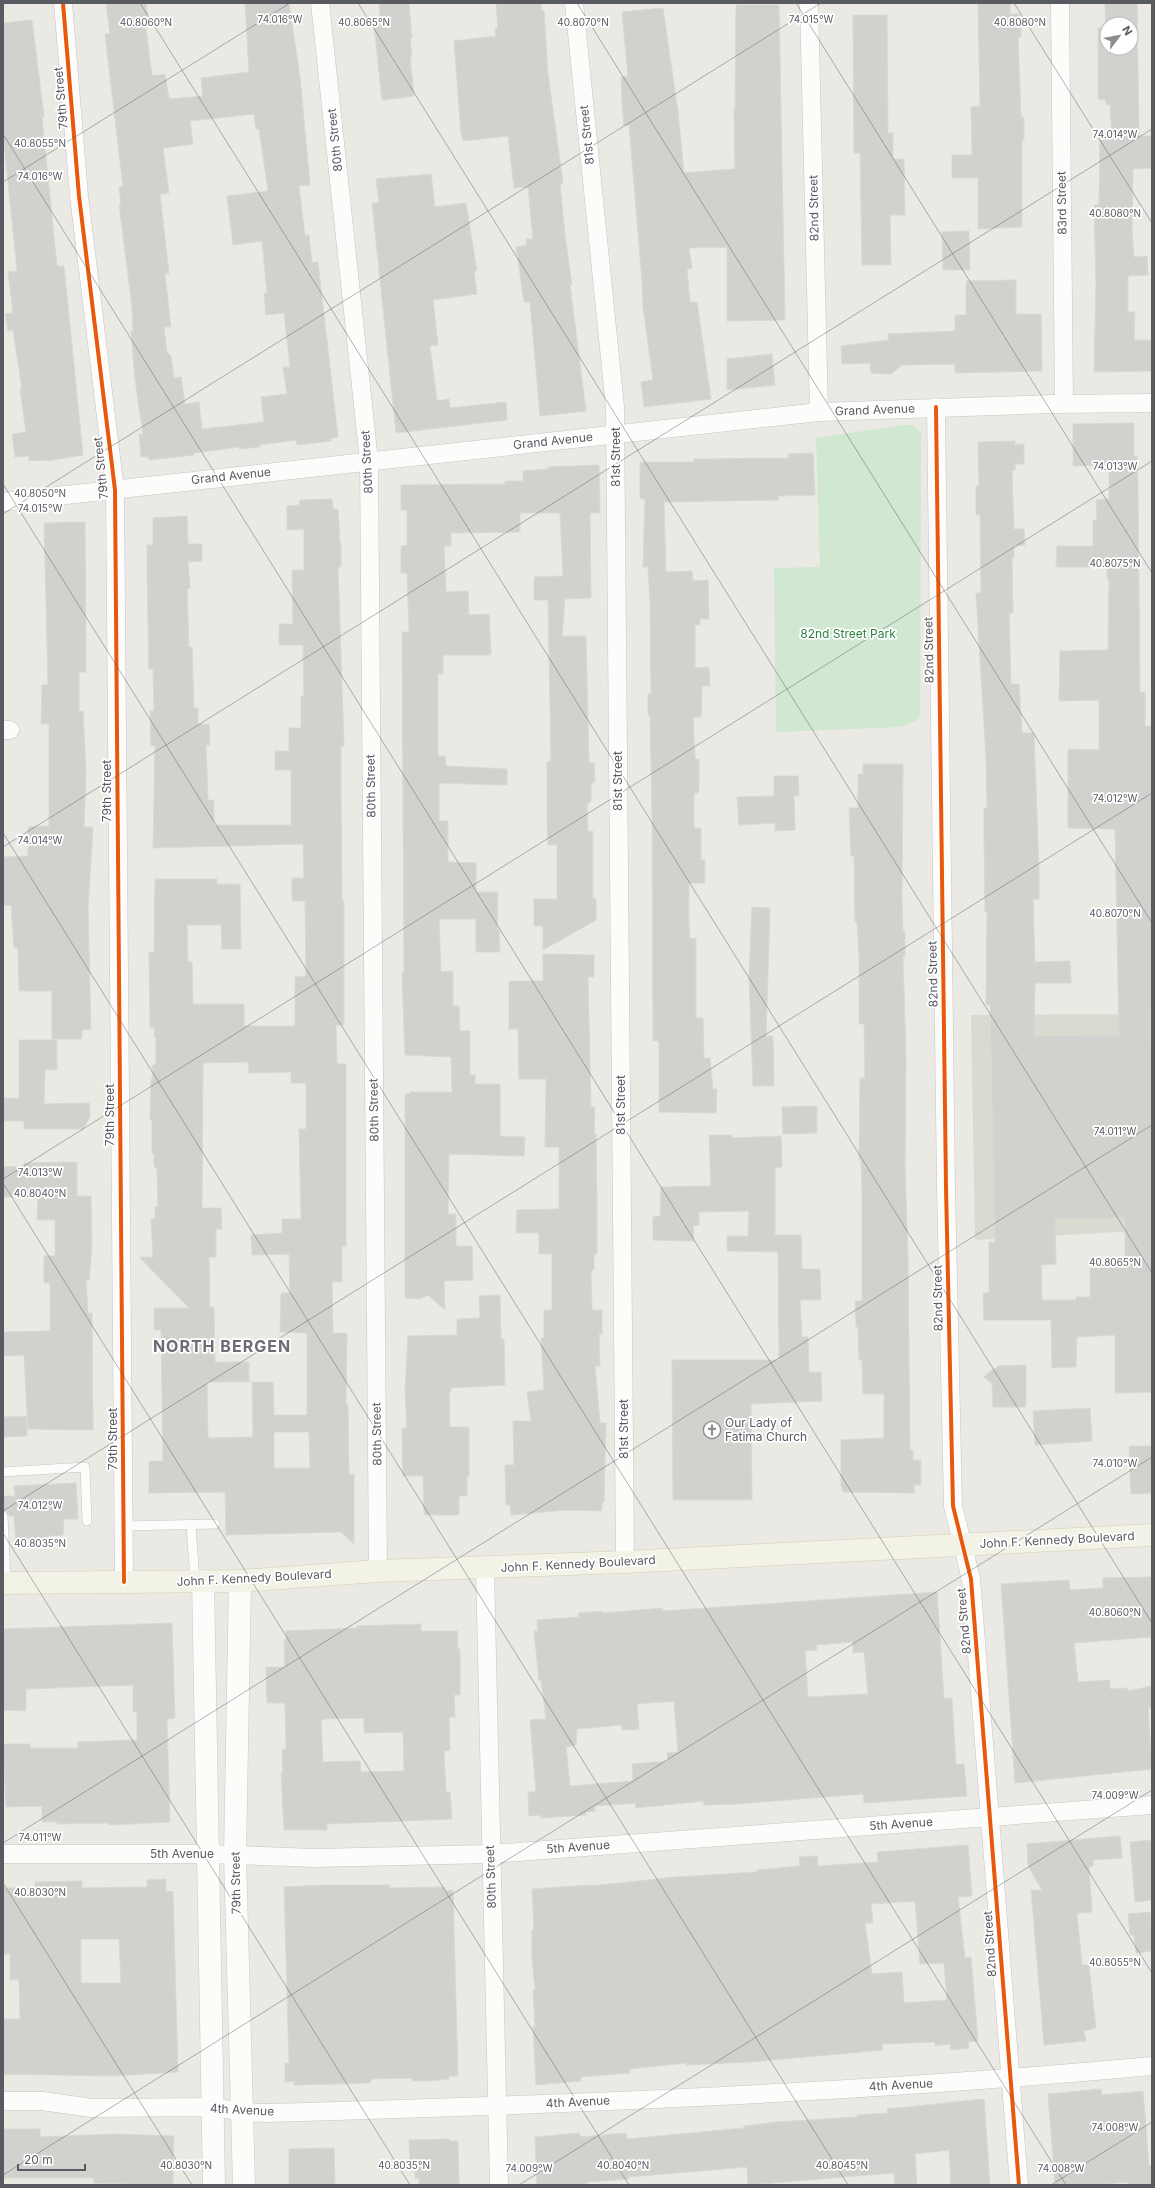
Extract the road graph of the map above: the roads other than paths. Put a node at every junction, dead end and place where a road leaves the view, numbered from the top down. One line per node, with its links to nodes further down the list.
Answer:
1 (64, 3): 12 (street, 79th Street)
2 (320, 3): 11 (street, 80th Street)
3 (574, 3): 10 (street, 81st Street)
4 (809, 3): 9 (street, 82nd Street)
5 (1060, 3): 6 (street, 83rd Street)
6 (1064, 403): 7 (street, Grand Avenue); 8 (street, Grand Avenue)
7 (1152, 403)
8 (936, 407): 9 (street, Grand Avenue); 21 (street, 82nd Street)
9 (819, 412): 10 (street, Grand Avenue)
10 (616, 434): 11 (street, Grand Avenue); 22 (street, 81st Street)
11 (369, 461): 12 (street, Grand Avenue); 24 (street, 80th Street)
12 (114, 490): 13 (street, Grand Avenue); 19 (street, 79th Street)
13 (3, 502)
14 (3, 1472): 16 (lane)
15 (4, 1516): 28 (lane)
16 (87, 1521)
17 (191, 1524): 18 (lane); 19 (lane); 25 (lane)
18 (215, 1524)
19 (124, 1526): 27 (street, 79th Street)
20 (1152, 1535): 21 (main road, John F. Kennedy Boulevard)
21 (962, 1544): 22 (main road, John F. Kennedy Boulevard); 30 (street, 82nd Street)
22 (625, 1562): 23 (main road, John F. Kennedy Boulevard)
23 (485, 1568): 24 (main road, John F. Kennedy Boulevard); 33 (street, 80th Street)
24 (378, 1571): 26 (main road, John F. Kennedy Boulevard)
25 (199, 1581): 26 (main road, John F. Kennedy Boulevard); 27 (main road, John F. Kennedy Boulevard); 32 (street)
26 (240, 1581): 34 (street, 79th Street)
27 (124, 1582): 28 (main road, John F. Kennedy Boulevard)
28 (4, 1583)
29 (1152, 1805): 30 (street, 5th Avenue)
30 (991, 1817): 33 (street, 5th Avenue); 36 (street, 82nd Street)
31 (3, 1854): 32 (street, 5th Avenue)
32 (208, 1854): 34 (street, 5th Avenue); 39 (street)
33 (490, 1854): 34 (street, 5th Avenue); 38 (street, 80th Street)
34 (236, 1855): 40 (street, 79th Street)
35 (1152, 2066): 36 (street, 4th Avenue)
36 (1011, 2079): 38 (street, 4th Avenue); 44 (street, 82nd Street)
37 (3, 2101): 39 (street, 4th Avenue)
38 (498, 2106): 40 (street, 4th Avenue); 43 (street, 80th Street)
39 (213, 2108): 40 (street, 4th Avenue); 41 (street)
40 (242, 2112): 42 (street, 79th Street)
41 (214, 2185)
42 (244, 2185)
43 (499, 2185)
44 (1019, 2185)

